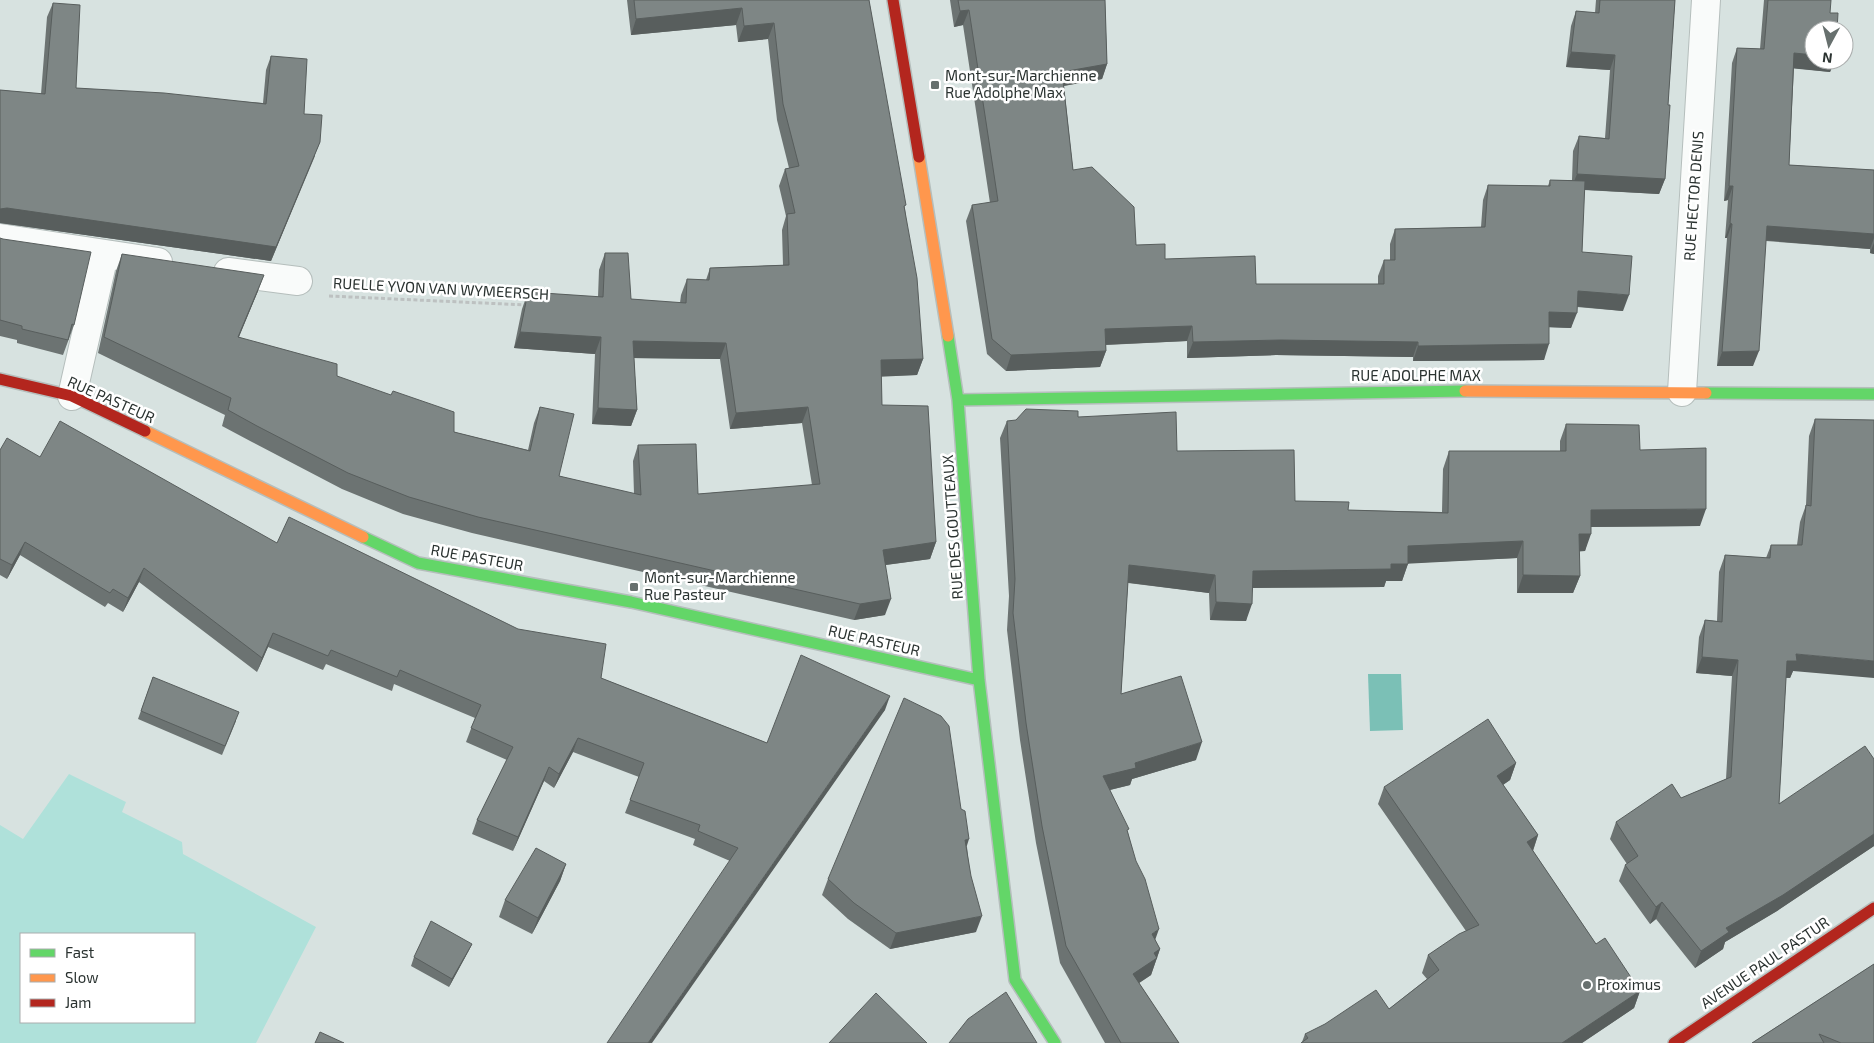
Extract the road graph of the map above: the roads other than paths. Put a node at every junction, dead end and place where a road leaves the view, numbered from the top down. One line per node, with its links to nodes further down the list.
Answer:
1 (893, 0): 10 (street, RUE DES GOUTTEAUX)
2 (1706, 0): 7 (street, RUE HECTOR DENIS)
3 (0, 238): 4 (street)
4 (104, 254): 5 (street); 9 (street)
5 (298, 281)
6 (0, 379): 9 (street, RUE PASTEUR)
7 (1682, 392): 8 (street, RUE ADOLPHE MAX); 10 (street, RUE ADOLPHE MAX)
8 (1874, 394)
9 (72, 396): 11 (street, RUE PASTEUR)
10 (958, 400): 11 (street, RUE DES GOUTTEAUX)
11 (979, 680): 13 (street, RUE DES GOUTTEAUX)
12 (1874, 908): 14 (street, AVENUE PAUL PASTUR)
13 (1054, 1043)
14 (1674, 1043)

